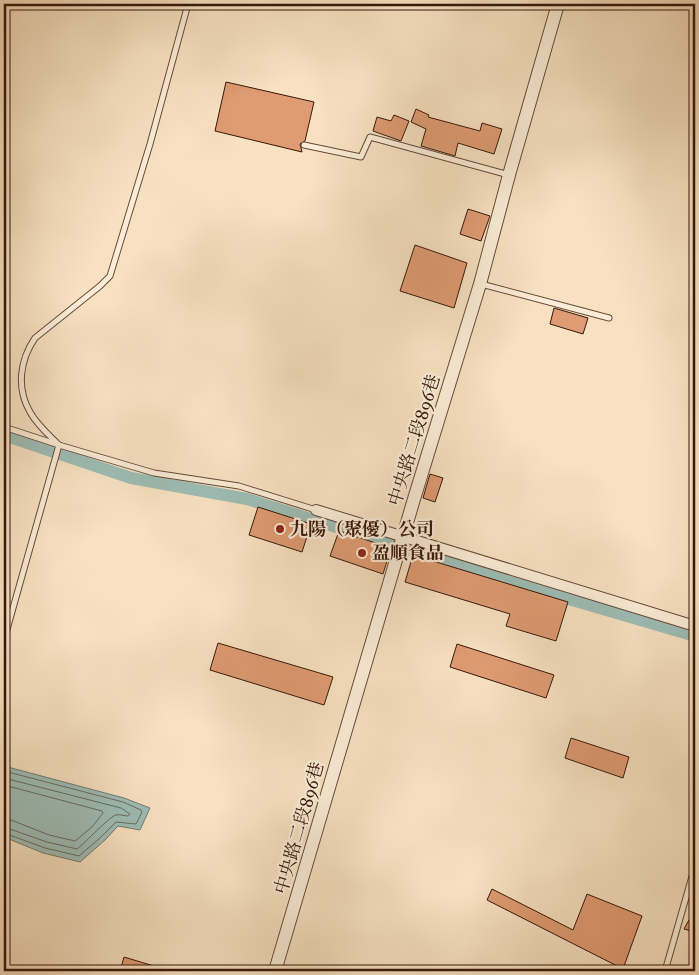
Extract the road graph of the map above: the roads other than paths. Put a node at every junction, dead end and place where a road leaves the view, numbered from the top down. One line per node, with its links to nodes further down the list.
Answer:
1 (188, 4): 8 (lane)
2 (558, 4): 4 (street, 中央路二段896巷)
3 (304, 145): 4 (lane)
4 (509, 174): 5 (street, 中央路二段896巷)
5 (480, 284): 6 (lane); 10 (street, 中央路二段896巷)
6 (609, 318)
7 (4, 427): 8 (lane)
8 (59, 445): 9 (lane); 12 (lane)
9 (316, 510): 10 (street)
10 (403, 536): 11 (street); 14 (street, 中央路二段896巷)
11 (695, 626)
12 (4, 640)
13 (695, 866): 15 (lane)
14 (275, 971)
15 (665, 971)

